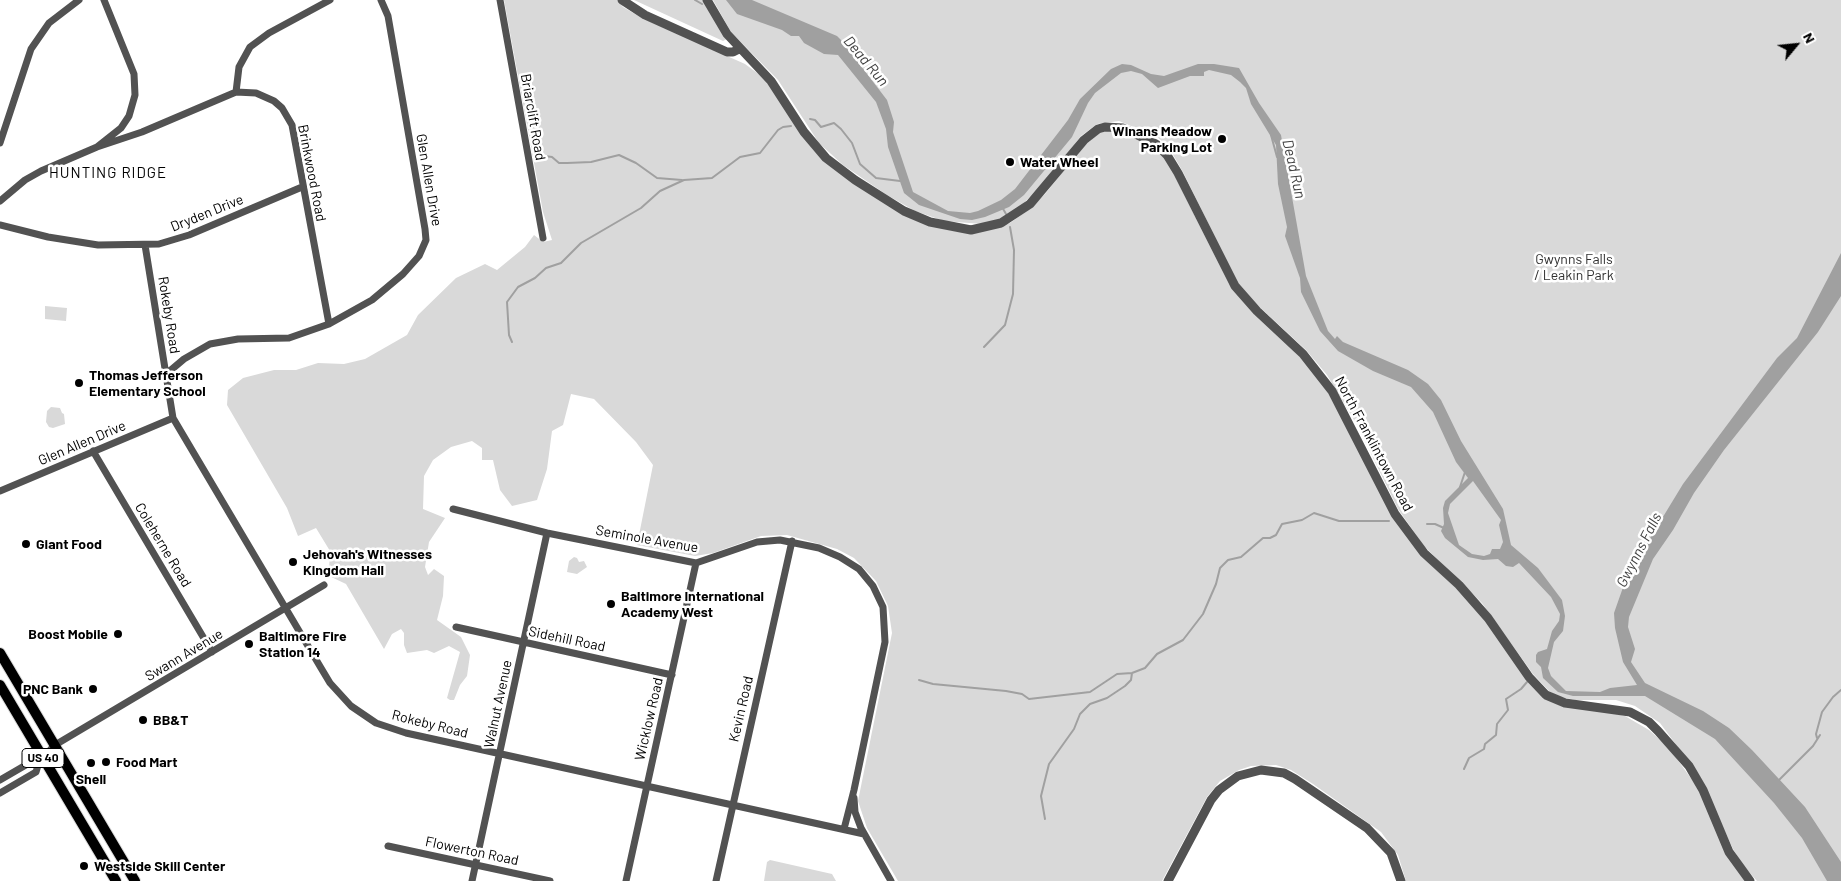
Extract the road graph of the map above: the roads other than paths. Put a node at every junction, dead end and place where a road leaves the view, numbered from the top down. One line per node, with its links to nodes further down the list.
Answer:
1 (79, 0): 10 (street)
2 (104, 0): 11 (street)
3 (330, 0): 9 (street)
4 (381, 0): 17 (street, Glen Allen Drive)
5 (500, 0): 15 (street, Briarclift Road)
6 (622, 0): 8 (street)
7 (707, 0): 8 (street, North Franklintown Road)
8 (737, 47): 55 (street, North Franklintown Road)
9 (236, 92): 11 (street); 12 (street, Brinkwood Road)
10 (0, 143)
11 (97, 147): 13 (street)
12 (302, 187): 16 (street, Dryden Drive); 17 (street, Brinkwood Road)
13 (0, 201)
14 (0, 225): 16 (street, Dryden Drive)
15 (543, 238)
16 (145, 245): 18 (street, Rokeby Road)
17 (329, 324): 18 (street, Glen Allen Drive)
18 (165, 375): 19 (street, Rokeby Road)
19 (173, 418): 20 (street, Glen Allen Drive); 27 (street, Rokeby Road)
20 (92, 451): 21 (street, Glen Allen Drive); 30 (street, Coleherne Road)
21 (0, 491)
22 (454, 509): 23 (street, Seminole Avenue)
23 (547, 532): 25 (street, Seminole Avenue); 29 (street, Walnut Avenue)
24 (792, 542): 25 (street, Seminole Avenue); 39 (street, Seminole Avenue); 41 (street, Kevin Road)
25 (696, 563): 32 (street, Wicklow Road)
26 (324, 584): 27 (street, Swann Avenue)
27 (286, 608): 30 (street, Swann Avenue); 35 (street, Rokeby Road)
28 (456, 627): 29 (street, Sidehill Road)
29 (524, 642): 32 (street, Sidehill Road); 35 (street, Walnut Avenue)
30 (212, 652): 34 (street, Swann Avenue)
31 (0, 653): 34 (main road, US 40)
32 (672, 675): 38 (street, Wicklow Road)
33 (0, 685): 36 (main road, US 40)
34 (55, 745): 36 (street); 47 (main road, US 40)
35 (500, 754): 38 (street, Rokeby Road); 45 (street, Walnut Avenue)
36 (42, 761): 37 (street); 40 (street); 46 (main road, US 40)
37 (0, 780)
38 (647, 786): 41 (street, Rokeby Road); 50 (street, Wicklow Road)
39 (854, 790): 42 (street, Seminole Avenue); 43 (street)
40 (0, 794)
41 (733, 805): 42 (street, Rokeby Road); 51 (street, Kevin Road)
42 (844, 829): 43 (street, Rokeby Road)
43 (864, 834): 52 (street)
44 (388, 846): 45 (street, Flowerton Road)
45 (476, 864): 48 (street, Walnut Avenue); 49 (street, Flowerton Road)
46 (116, 881)
47 (135, 881)
48 (472, 881)
49 (550, 881)
50 (626, 881)
51 (716, 881)
52 (892, 881)
53 (1168, 881): 54 (street)
54 (1400, 881)
55 (1750, 881)

